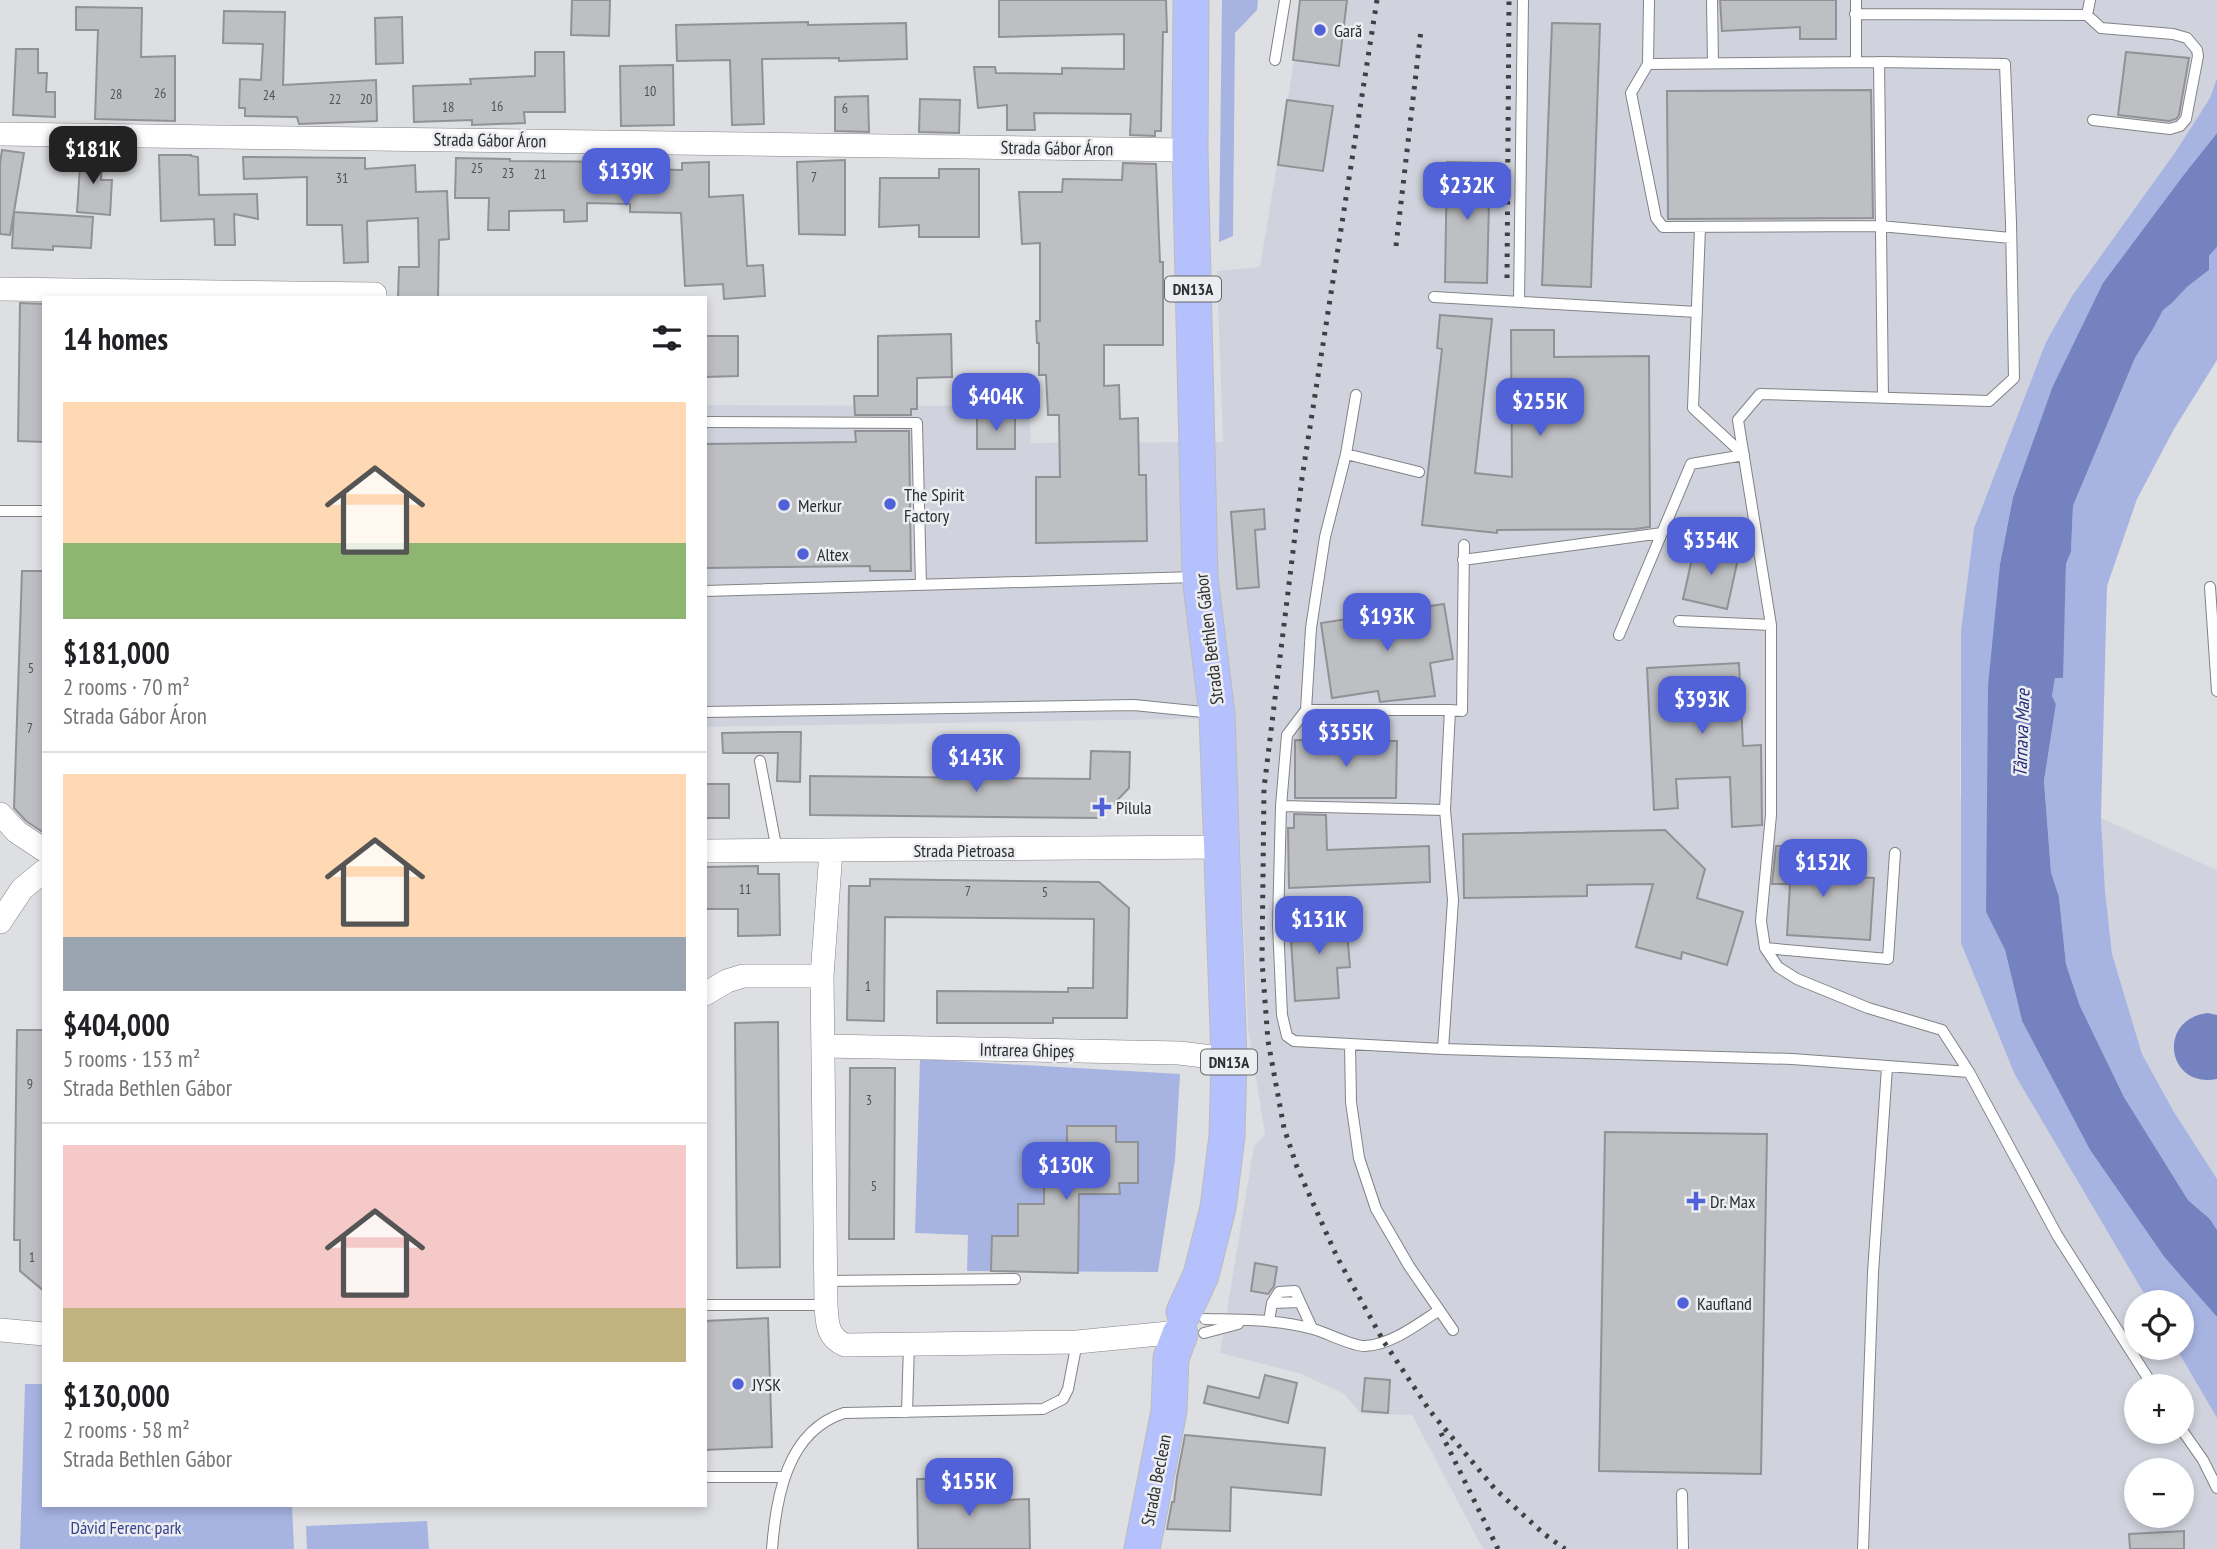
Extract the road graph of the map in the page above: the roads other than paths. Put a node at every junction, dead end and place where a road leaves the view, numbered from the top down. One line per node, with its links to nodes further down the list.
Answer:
1 (1191, 0): 17 (main road, Strada Bethlen Gábor / DN13A)
2 (1284, 0): 10 (lane)
3 (1523, 0): 24 (lane)
4 (1649, 0): 14 (lane)
5 (1712, 0): 13 (lane)
6 (1856, 0): 8 (lane)
7 (2090, 0): 9 (lane)
8 (1855, 14): 9 (lane); 11 (lane)
9 (2087, 15): 15 (lane)
10 (1275, 60)
11 (1856, 62): 12 (lane); 13 (lane)
12 (1878, 62): 18 (lane); 20 (lane)
13 (1713, 63): 14 (lane)
14 (1648, 64): 19 (lane)
15 (2093, 120)
16 (0, 134): 17 (street, Strada Gábor Áron)
17 (1190, 150): 37 (main road, Strada Bethlen Gábor / DN13A)
18 (1880, 226): 19 (lane); 20 (lane); 27 (lane)
19 (1700, 228): 25 (lane)
20 (2011, 238): 27 (lane)
21 (0, 289): 22 (street)
22 (375, 296)
23 (1434, 297): 24 (lane)
24 (1520, 302): 25 (lane)
25 (1697, 312): 30 (lane)
26 (1356, 395): 29 (lane)
27 (1883, 398): 30 (lane)
28 (707, 422): 38 (lane)
29 (1346, 454): 31 (lane); 45 (lane)
30 (1744, 456): 34 (lane); 42 (lane)
31 (1419, 472)
32 (0, 511): 33 (lane)
33 (42, 511)
34 (1662, 533): 36 (lane); 43 (lane)
35 (1464, 545): 36 (lane)
36 (1464, 560): 46 (lane)
37 (1200, 577): 38 (lane); 48 (main road, Strada Bethlen Gábor / DN13A)
38 (921, 585): 40 (lane)
39 (2210, 587): 44 (lane)
40 (707, 591)
41 (1679, 621): 42 (lane)
42 (1771, 625): 61 (lane)
43 (1619, 635)
44 (2217, 691)
45 (1306, 710): 46 (lane); 50 (lane)
46 (1450, 710): 51 (lane)
47 (707, 712): 48 (lane)
48 (1217, 714): 53 (main road, Strada Bethlen Gábor / DN13A)
49 (760, 761): 56 (lane)
50 (1281, 806): 51 (lane); 64 (lane)
51 (1445, 810): 66 (lane)
52 (0, 814): 54 (street)
53 (1223, 847): 57 (street, Strada Pietroasa); 67 (main road, Strada Bethlen Gábor / DN13A)
54 (42, 849)
55 (707, 851): 56 (street, Strada Pietroasa)
56 (777, 851): 57 (street, Strada Pietroasa)
57 (831, 851): 62 (street)
58 (1895, 853): 61 (lane)
59 (42, 873): 60 (street)
60 (0, 922)
61 (1765, 948): 69 (lane)
62 (822, 976): 63 (street); 65 (street)
63 (707, 993)
64 (1350, 1044): 66 (lane); 74 (lane)
65 (824, 1046): 67 (street, Intrarea Ghipeș); 71 (street)
66 (1443, 1049): 68 (lane)
67 (1229, 1059): 76 (main road, Strada Bethlen Gábor / DN13A)
68 (1887, 1067): 69 (lane); 93 (lane)
69 (1969, 1072): 83 (lane)
70 (1015, 1279): 71 (lane)
71 (826, 1280): 73 (street)
72 (707, 1305): 73 (lane)
73 (826, 1305): 82 (street)
74 (1438, 1311): 77 (lane); 79 (lane)
75 (1269, 1321): 76 (lane); 77 (lane); 77 (lane)
76 (1191, 1325): 81 (street); 91 (main road, Strada Beclean / DN13A)
77 (1312, 1328)
78 (0, 1330): 80 (street)
79 (1453, 1330)
80 (42, 1334)
81 (1077, 1342): 82 (street); 84 (lane)
82 (909, 1344): 84 (lane)
83 (2145, 1374)
84 (907, 1412): 87 (lane)
85 (2192, 1444): 88 (lane)
86 (707, 1477): 87 (lane)
87 (785, 1477): 90 (lane)
88 (2217, 1488)
89 (1682, 1494): 92 (lane)
90 (772, 1549)
91 (1142, 1549)
92 (1683, 1549)
93 (1863, 1549)

